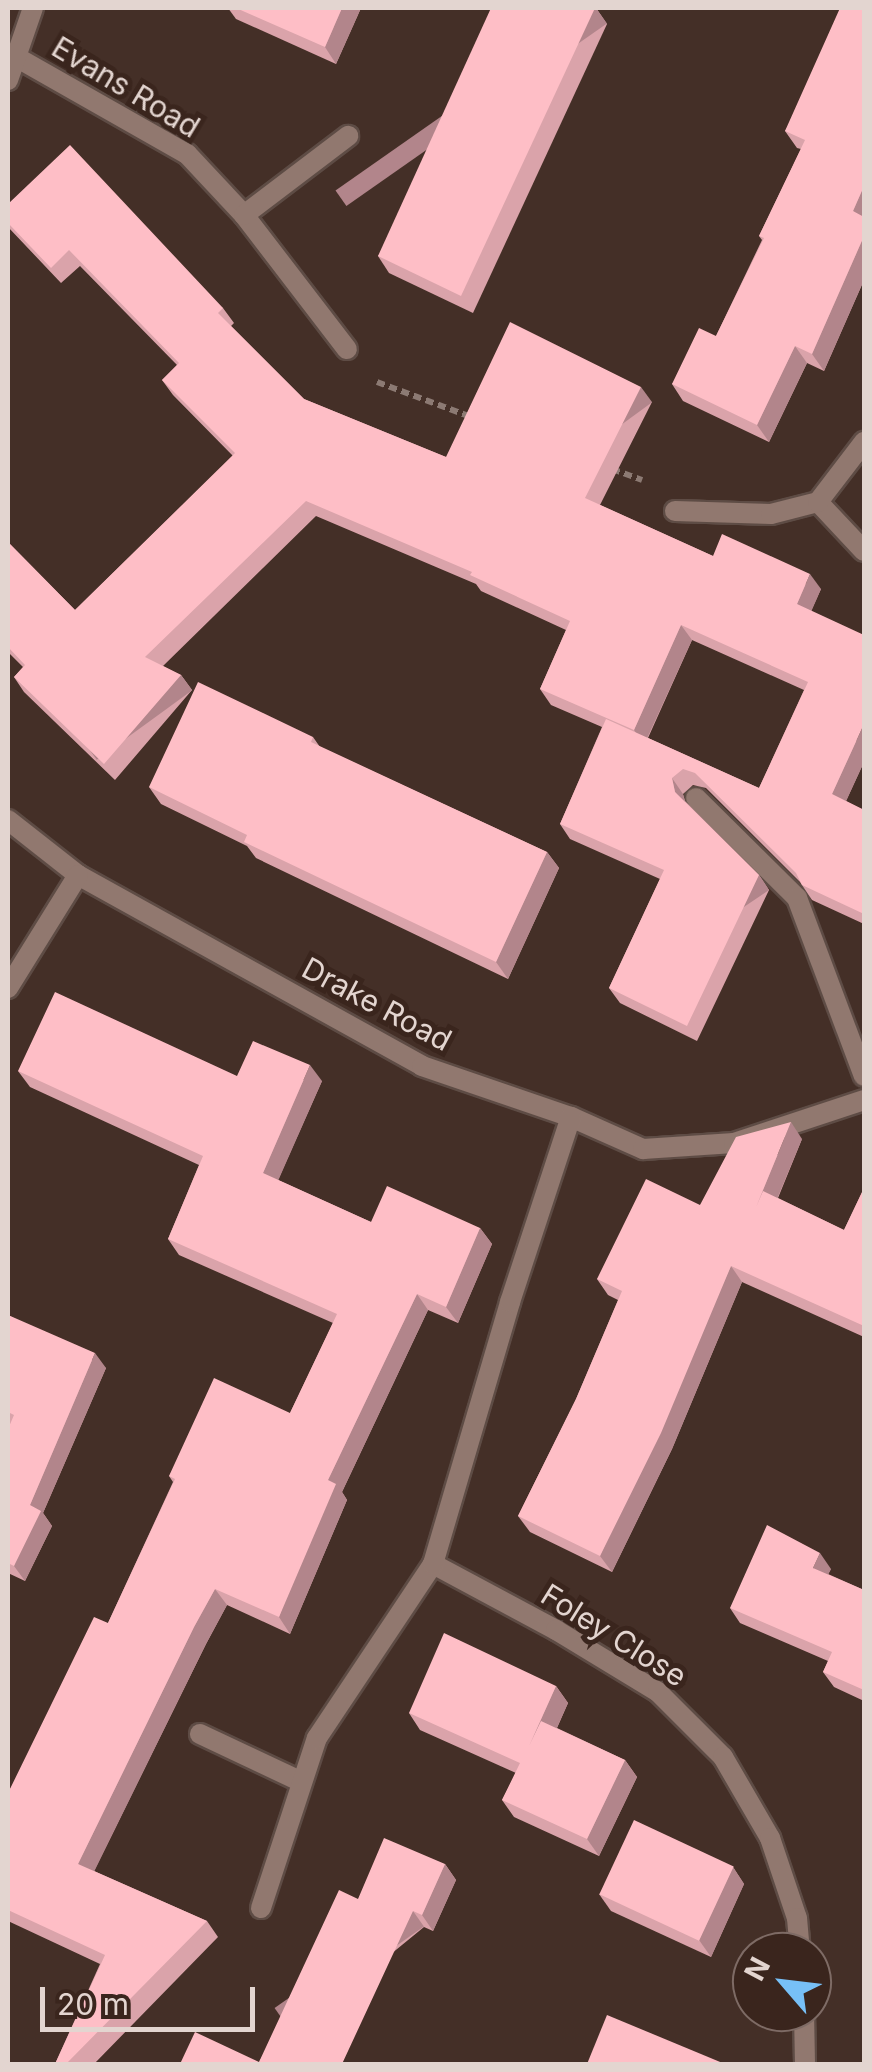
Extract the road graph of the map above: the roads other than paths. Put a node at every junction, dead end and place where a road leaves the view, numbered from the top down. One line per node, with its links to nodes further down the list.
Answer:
1 (33, 8): 2 (street, Evans Road)
2 (16, 57): 3 (street, Evans Road); 5 (street, Evans Road)
3 (8, 80)
4 (348, 136): 5 (street)
5 (244, 216): 6 (street, Evans Road)
6 (346, 348)
7 (864, 442): 8 (street)
8 (818, 502): 9 (street); 10 (street)
9 (675, 511)
10 (864, 551)
11 (696, 798): 15 (street)
12 (8, 820): 13 (street, Drake Road)
13 (78, 875): 14 (street); 17 (street, Drake Road)
14 (8, 988)
15 (864, 1076)
16 (864, 1100): 17 (street, Drake Road)
17 (571, 1118): 18 (street)
18 (432, 1564): 20 (street); 22 (street, Foley Close)
19 (200, 1734): 20 (street)
20 (300, 1781): 21 (street)
21 (261, 1908)
22 (798, 1932)
23 (804, 2032): 24 (street)
24 (805, 2064)

